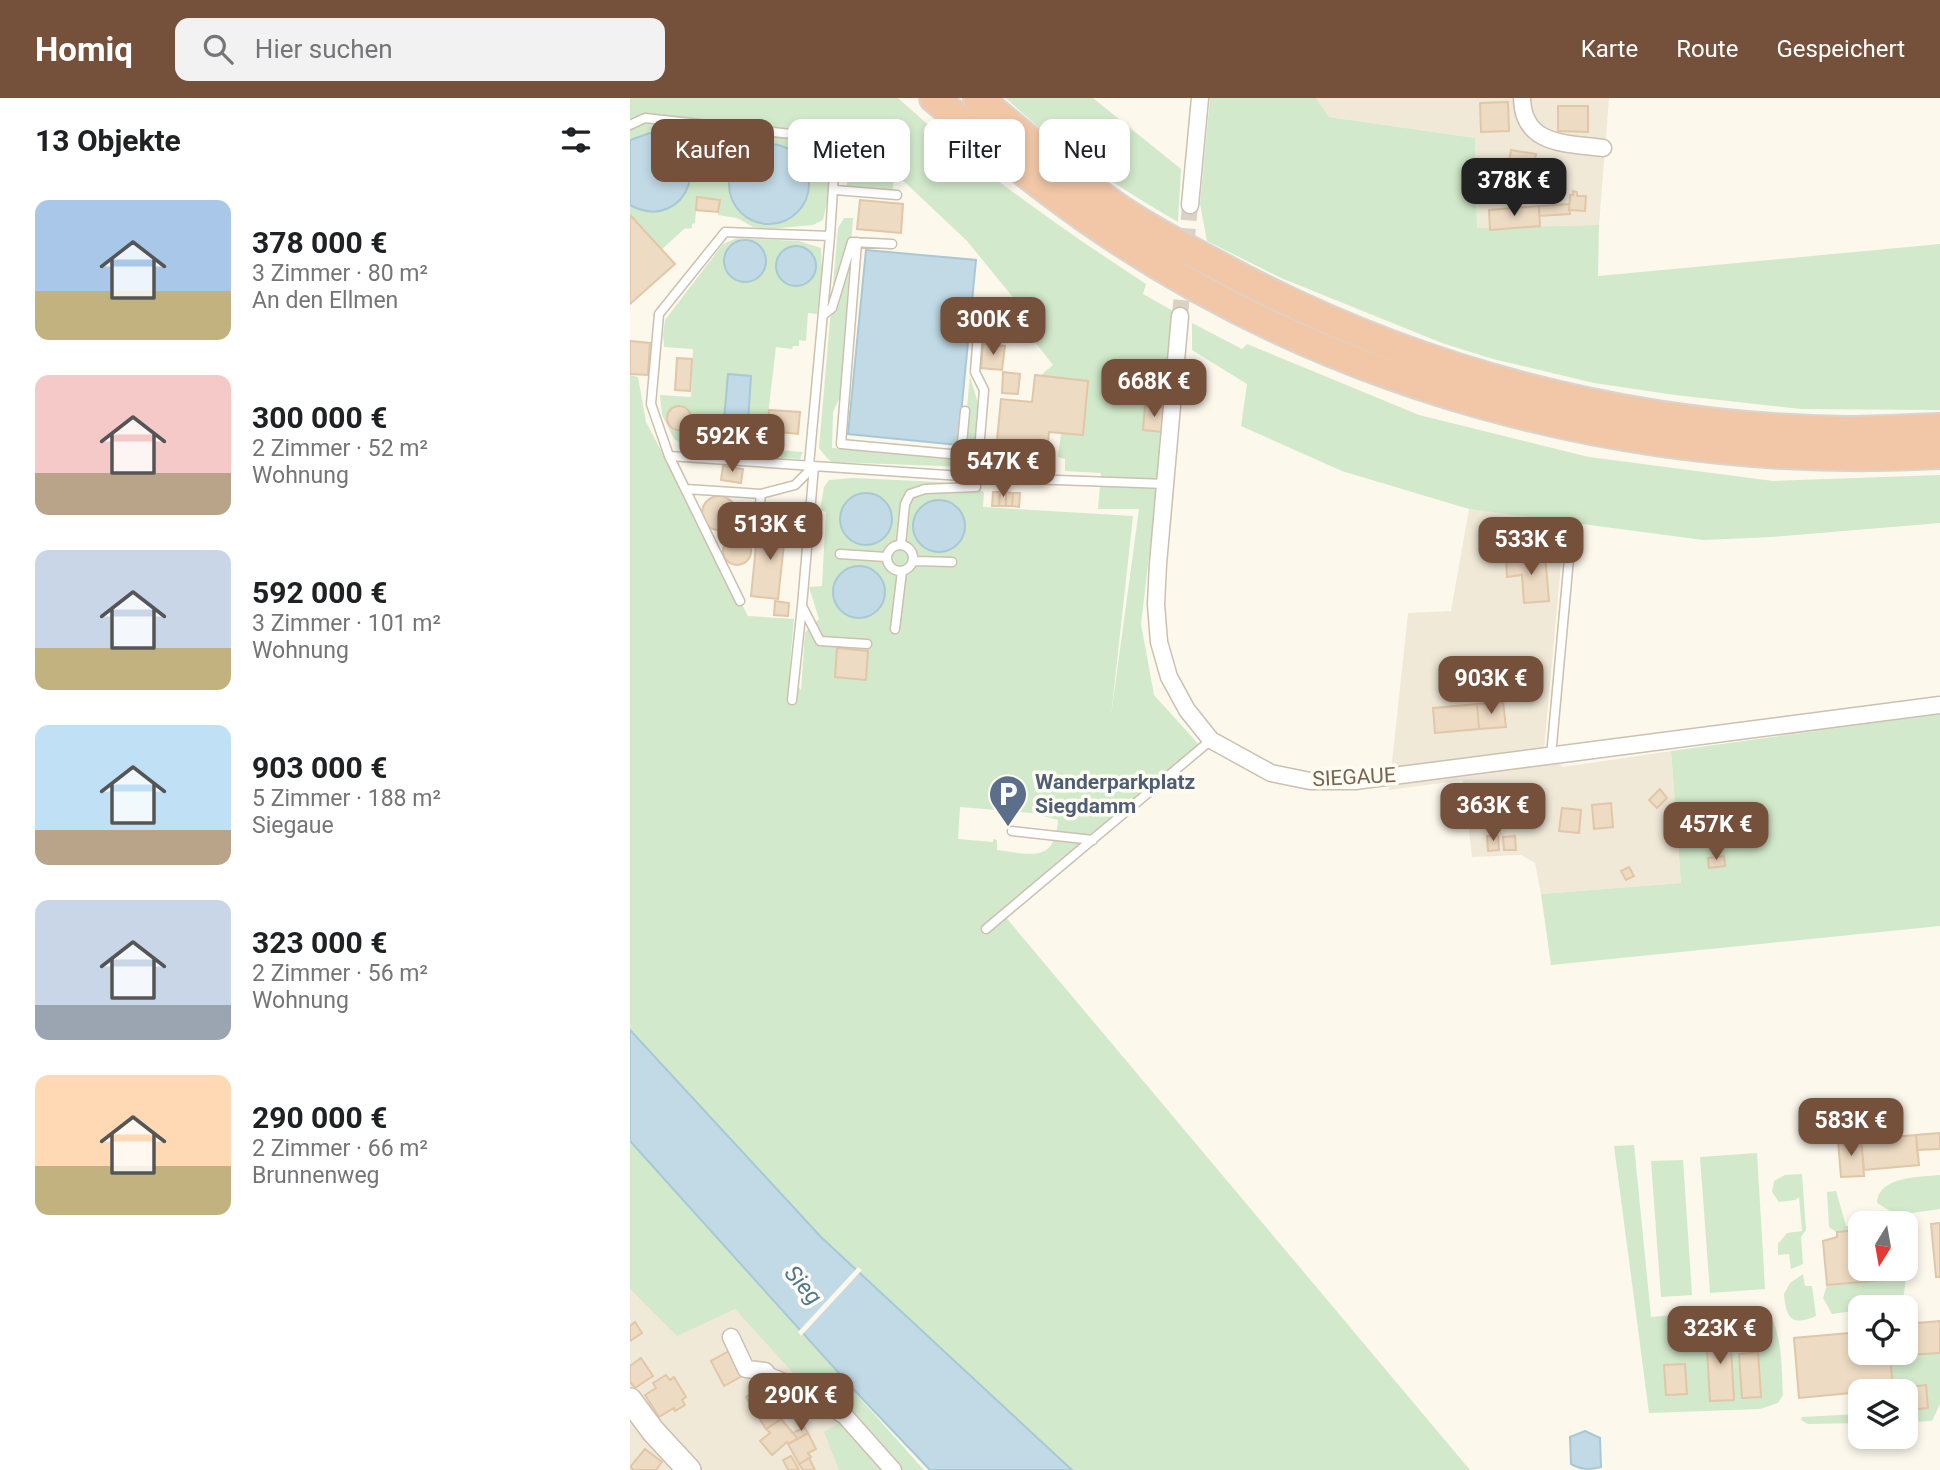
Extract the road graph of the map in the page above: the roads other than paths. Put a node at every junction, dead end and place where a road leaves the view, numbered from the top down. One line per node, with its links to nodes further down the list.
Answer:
1 (934, 98): 18 (highway)
2 (978, 98): 17 (highway)
3 (1200, 98): 9 (street)
4 (1522, 98): 6 (street)
5 (630, 125): 7 (lane)
6 (1602, 148)
7 (835, 190): 8 (lane); 10 (lane)
8 (897, 195)
9 (1190, 205)
10 (830, 236): 13 (lane); 19 (lane)
11 (857, 242): 12 (lane); 13 (lane); 16 (lane)
12 (892, 244)
13 (823, 315): 20 (lane)
14 (1180, 316): 22 (street, SIEGAUE)
15 (978, 334): 21 (lane)
16 (965, 411)
17 (1940, 428)
18 (1940, 454)
19 (669, 456): 20 (lane); 23 (lane)
20 (811, 465): 21 (lane); 24 (lane); 34 (lane)
21 (976, 477): 22 (lane); 27 (lane)
22 (1166, 484): 39 (street, SIEGAUE)
23 (685, 489): 24 (lane); 33 (lane)
24 (761, 494): 26 (lane)
25 (1572, 525): 40 (lane)
26 (757, 536)
27 (901, 544): 29 (lane); 30 (lane)
28 (840, 554): 29 (lane)
29 (886, 557): 32 (lane)
30 (914, 561): 31 (lane); 32 (lane)
31 (952, 562)
32 (902, 572): 35 (lane)
33 (740, 601)
34 (802, 606): 36 (lane); 37 (lane)
35 (895, 629)
36 (867, 644)
37 (792, 700)
38 (1940, 705): 40 (street, SIEGAUE)
39 (1211, 740): 40 (street, SIEGAUE); 42 (lane)
40 (1551, 756)
41 (1012, 831): 42 (lane)
42 (1093, 840): 43 (lane)
43 (986, 929)
44 (731, 1337): 47 (street)
45 (630, 1400): 46 (main road)
46 (689, 1470)
47 (894, 1470)

